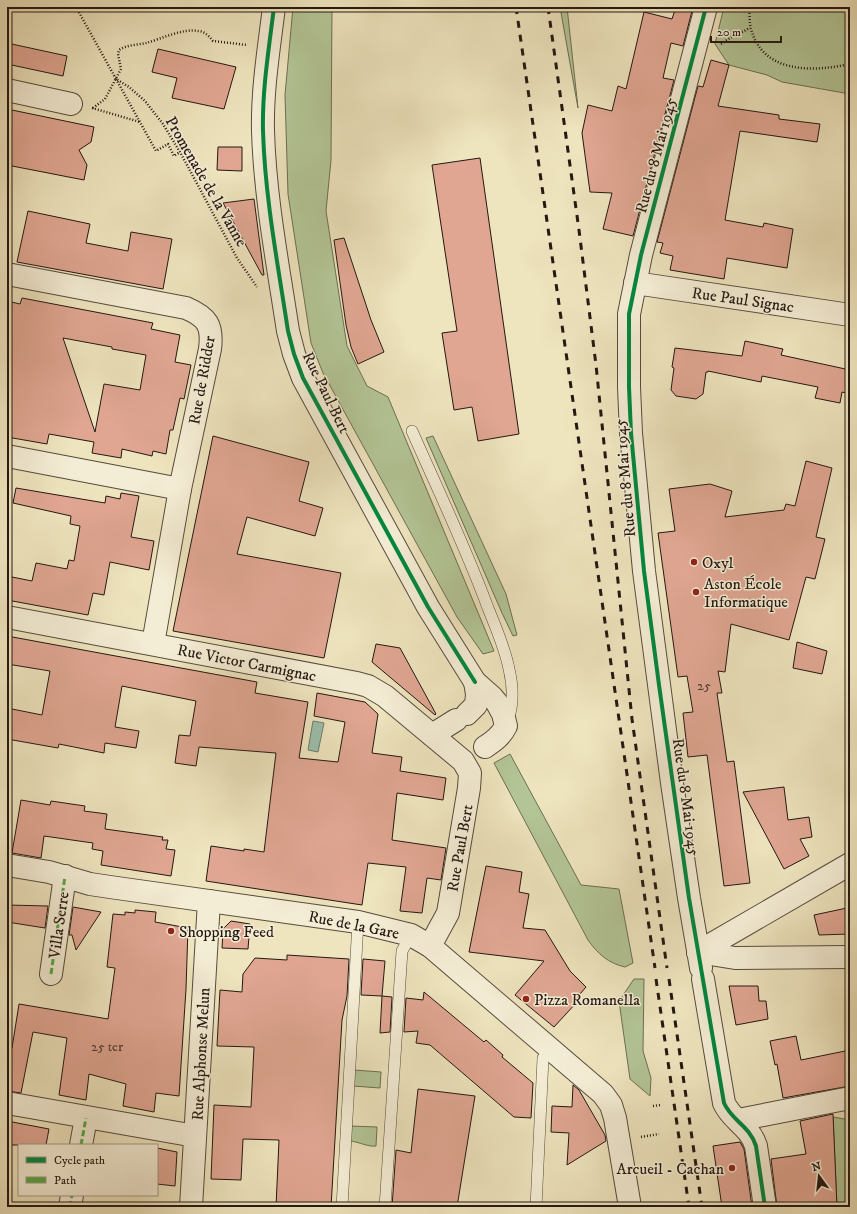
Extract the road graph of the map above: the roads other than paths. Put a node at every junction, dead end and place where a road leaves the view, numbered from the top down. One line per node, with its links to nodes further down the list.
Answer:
1 (274, 7): 13 (street, Rue Paul Bert)
2 (706, 7): 6 (street, Rue du 8 Mai 1945)
3 (7, 90): 4 (street)
4 (80, 106)
5 (7, 274): 10 (street, Rue de Ridder)
6 (635, 283): 7 (street, Rue Paul Signac); 25 (street, Rue du 8 Mai 1945)
7 (850, 315)
8 (412, 431): 14 (lane)
9 (7, 456): 10 (street)
10 (180, 489): 12 (street, Rue de Ridder)
11 (7, 617): 12 (street, Rue Victor Carmignac)
12 (153, 644): 15 (street, Rue Victor Carmignac)
13 (475, 682): 14 (street, Rue Paul Bert); 15 (street, Rue Paul Bert)
14 (506, 726): 16 (street)
15 (432, 735): 16 (street, Rue Victor Carmignac)
16 (474, 754): 23 (street, Rue Paul Bert)
17 (850, 864): 25 (street)
18 (7, 865): 19 (street, Rue de la Gare)
19 (65, 876): 20 (street, Rue de la Gare); 26 (street, Villa Serre)
20 (210, 901): 21 (street, Rue de la Gare); 32 (street, Rue Alphonse Melun)
21 (358, 922): 22 (street, Rue de la Gare); 37 (lane)
22 (411, 935): 23 (street, Rue de la Gare); 38 (lane)
23 (430, 946): 40 (street, Rue de la Gare)
24 (850, 958): 25 (street)
25 (701, 966): 31 (street, Rue du 8 Mai 1945)
26 (51, 974)
27 (543, 1058): 39 (lane)
28 (850, 1098): 31 (street)
29 (7, 1104): 30 (street)
30 (86, 1118): 32 (street); 33 (street)
31 (738, 1120): 41 (street, Rue du 8 Mai 1945)
32 (195, 1136): 36 (street, Rue Alphonse Melun)
33 (81, 1144)
34 (72, 1196): 35 (street)
35 (70, 1207)
36 (191, 1207)
37 (342, 1207)
38 (385, 1207)
39 (536, 1207)
40 (630, 1207)
41 (765, 1207)

